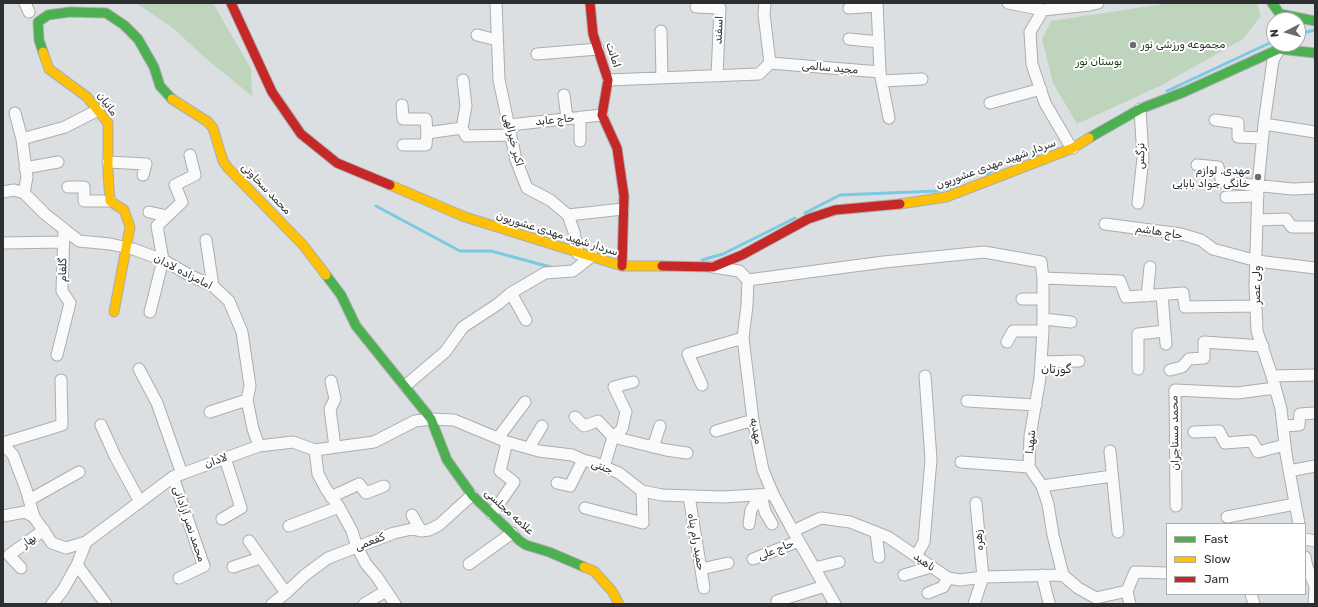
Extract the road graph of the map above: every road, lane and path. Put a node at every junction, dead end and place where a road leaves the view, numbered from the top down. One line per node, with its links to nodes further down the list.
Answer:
1 (231, 3): 78 (street, سردار شهید مهدی عشوریون)
2 (496, 3): 17 (street, اکبر خیرالهی)
3 (590, 3): 19 (street, امانت)
4 (765, 3): 23 (street)
5 (1008, 3): 12 (street)
6 (1098, 3): 12 (street)
7 (1272, 3): 13 (street)
8 (877, 4): 11 (street); 18 (street)
9 (68, 7): 35 (street, مانیان); 118 (street, محمد سخاوتی)
10 (696, 7): 24 (street, اسفند)
11 (849, 8)
12 (1043, 10): 30 (street)
13 (1279, 12)
14 (661, 31): 26 (street)
15 (477, 36): 17 (street)
16 (849, 39): 18 (street)
17 (497, 40): 44 (street, اکبر خیرالهی)
18 (879, 42): 25 (street)
19 (598, 49): 22 (street); 29 (street, امانت)
20 (1268, 52): 34 (street, سردار شهید مهدی عشوریون)
21 (1278, 52): 42 (street, ولی عصر)
22 (537, 54)
23 (770, 63): 24 (street); 25 (street, مجید سالمی)
24 (717, 76): 26 (street)
25 (881, 77): 27 (street, مجید سالمی); 40 (street)
26 (662, 78): 29 (street)
27 (922, 79)
28 (463, 80): 43 (street)
29 (608, 80): 37 (street, امانت)
30 (1041, 90): 32 (street); 51 (street)
31 (564, 95): 39 (street)
32 (990, 103)
33 (402, 105): 46 (street)
34 (1140, 109): 51 (street, سردار شهید مهدی عشوریون); 65 (street, نرگس)
35 (98, 110): 47 (street); 54 (street, مانیان)
36 (15, 113): 47 (street)
37 (602, 115): 38 (street, حاج عابد); 66 (street)
38 (580, 117): 39 (street, حاج عابد); 49 (street)
39 (567, 118): 44 (street, حاج عابد)
40 (889, 118)
41 (1215, 120): 48 (street)
42 (1264, 124): 45 (street); 48 (street, ولی عصر)
43 (462, 128): 44 (street, حاج عابد); 46 (street)
44 (510, 130): 68 (street, اکبر خیرالهی)
45 (1315, 132)
46 (427, 133): 50 (street)
47 (22, 138): 56 (street)
48 (1262, 138): 60 (street, ولی عصر)
49 (580, 141)
50 (403, 145)
51 (1073, 148): 83 (street, سردار شهید مهدی عشوریون)
52 (190, 155): 69 (street)
53 (58, 162): 56 (street)
54 (108, 162): 57 (street); 64 (street, مانیان)
55 (1197, 165): 60 (street)
56 (26, 168): 62 (street)
57 (143, 175)
58 (68, 187): 64 (street)
59 (1315, 188): 60 (street)
60 (1258, 190): 63 (street); 70 (street, ولی عصر)
61 (3, 192): 62 (street)
62 (24, 193): 73 (street, امامزاده لادان)
63 (1226, 197)
64 (110, 201): 77 (street)
65 (1138, 203)
66 (624, 209): 68 (street); 82 (street)
67 (149, 212): 69 (street)
68 (568, 215): 78 (street)
69 (167, 216): 80 (street)
70 (1258, 220): 72 (street); 81 (street, ولی عصر)
71 (1105, 224): 81 (street, حاج هاشم)
72 (1315, 227)
73 (64, 230): 75 (street, گلفام); 77 (street, امامزاده لادان)
74 (206, 240): 88 (street)
75 (64, 242): 76 (street); 105 (street, گلفام)
76 (3, 243)
77 (126, 247): 80 (street, امامزاده لادان); 95 (street)
78 (578, 254): 79 (street, سردار شهید مهدی عشوریون)
79 (592, 256): 82 (street, سردار شهید مهدی عشوریون); 89 (street)
80 (163, 260): 88 (street, امامزاده لادان); 96 (street)
81 (1257, 261): 85 (street, حاج هاشم); 94 (street, ولی عصر)
82 (622, 266): 83 (street, سردار شهید مهدی عشوریون)
83 (713, 267): 87 (street)
84 (1150, 267): 91 (street)
85 (1315, 268)
86 (1043, 278): 87 (street, شهدا); 91 (street); 93 (street, شهدا)
87 (748, 280): 101 (street, مهدیه)
88 (213, 286): 120 (street, امامزاده لادان)
89 (512, 293): 97 (street); 118 (street)
90 (1162, 295): 91 (street); 94 (street); 100 (street)
91 (1147, 296)
92 (1022, 299): 93 (street)
93 (1043, 299): 99 (street, شهدا)
94 (1256, 306): 104 (street, ولی عصر)
95 (114, 312)
96 (150, 312)
97 (526, 320)
98 (1071, 322): 99 (street)
99 (1043, 325): 102 (street); 107 (street, شهدا)
100 (1165, 331): 103 (street); 109 (street)
101 (743, 338): 117 (street); 128 (street, مهدیه)
102 (1007, 342)
103 (1166, 344)
104 (1263, 346): 110 (street); 113 (street, ولی عصر)
105 (57, 355)
106 (1079, 361): 107 (street)
107 (1041, 362): 123 (street, شهدا)
108 (139, 369): 154 (street)
109 (1138, 369)
110 (1170, 370)
111 (1315, 375): 113 (street)
112 (925, 376): 193 (street)
113 (1272, 376): 119 (street, ولی عصر)
114 (61, 380): 137 (street)
115 (331, 381): 140 (street)
116 (633, 382): 135 (street)
117 (702, 384)
118 (405, 386): 127 (street, محمد سخاوتی)
119 (1276, 388): 132 (street, ولی عصر); 170 (street, محمد مستاجران)
120 (247, 400): 124 (street); 139 (street, امامزاده لادان)
121 (967, 401): 123 (street)
122 (526, 402): 136 (street)
123 (1036, 405): 151 (street, شهدا)
124 (210, 412)
125 (1315, 413): 132 (street)
126 (575, 417): 135 (street)
127 (431, 419): 136 (street, جنتی); 140 (street, لادان); 161 (street, علامه مجلسی)
128 (753, 420): 133 (street); 160 (street, مهدیه)
129 (101, 425): 166 (street)
130 (542, 426): 142 (street)
131 (660, 426): 141 (street)
132 (1283, 426): 138 (street, ولی عصر)
133 (716, 431)
134 (1194, 432): 138 (street)
135 (613, 437): 141 (street); 150 (street)
136 (503, 440): 142 (street, جنتی); 172 (street)
137 (3, 444): 165 (street)
138 (1285, 445): 152 (street, ولی عصر)
139 (259, 446): 143 (street, لادان); 146 (street, لادان)
140 (335, 447): 143 (street, لادان)
141 (653, 447): 145 (street)
142 (529, 448): 147 (street, جنتی)
143 (315, 450): 164 (street)
144 (1110, 451): 155 (street)
145 (687, 453)
146 (226, 458): 154 (street, لادان); 177 (street)
147 (583, 460): 150 (street, جنتی); 156 (street)
148 (961, 462): 151 (street)
149 (1315, 466): 152 (street)
150 (604, 467): 159 (street, جنتی)
151 (1029, 467): 158 (street, شهدا)
152 (1289, 471): 168 (street, ولی عصر)
153 (79, 472): 165 (street)
154 (178, 476): 166 (street, لادان); 211 (street, محمد نصر آزادانی)
155 (1112, 476): 158 (street); 186 (street)
156 (557, 483)
157 (384, 486): 164 (street)
158 (1042, 486): 209 (street, شهدا)
159 (642, 491): 163 (street, جنتی); 171 (street)
160 (773, 494): 162 (street, جنتی); 184 (street, مهدیه)
161 (472, 495): 172 (street, علامه مجلسی); 183 (street, کفعمی)
162 (762, 495): 163 (street, جنتی); 179 (street); 180 (street)
163 (689, 496): 205 (street, حمید رام پناه)
164 (332, 497): 169 (street)
165 (29, 500): 176 (street)
166 (140, 502): 190 (street, لادان)
167 (976, 503): 210 (street, زهره)
168 (1295, 504): 175 (street); 178 (street, ولی عصر)
169 (338, 506): 181 (street); 191 (street)
170 (1176, 506)
171 (585, 508)
172 (492, 514): 187 (street, علامه مجلسی)
173 (412, 515): 183 (street)
174 (3, 516): 176 (street)
175 (1227, 516)
176 (34, 517): 182 (street)
177 (222, 519)
178 (1299, 523)
179 (749, 524)
180 (772, 524)
181 (288, 526)
182 (44, 530): 190 (street); 202 (street, بهار)
183 (420, 531): 191 (street, کفعمی)
184 (793, 531): 185 (street, ناهید); 189 (street, مهدیه)
185 (876, 532): 192 (street); 193 (street, ناهید)
186 (1118, 532)
187 (512, 533): 199 (street); 225 (street, علامه مجلسی)
188 (249, 541): 194 (street)
189 (798, 541): 195 (street, حاج علی); 204 (street, مهدیه)
190 (86, 542): 200 (street)
191 (357, 547): 215 (street); 217 (street, کفعمی)
192 (879, 556)
193 (916, 556): 201 (street, ناهید)
194 (260, 558): 203 (street); 217 (street)
195 (753, 559)
196 (839, 562): 204 (street)
197 (1306, 562): 230 (street)
198 (728, 563): 205 (street)
199 (469, 564)
200 (77, 565): 220 (street); 221 (street)
201 (931, 567): 207 (street); 212 (street, ناهید)
202 (21, 568)
203 (233, 568)
204 (815, 568): 213 (street, مهدیه)
205 (701, 569): 214 (street, حمید رام پناه)
206 (1166, 573): 216 (street)
207 (904, 575)
208 (1042, 575): 209 (street); 210 (street); 219 (street)
209 (1063, 575): 216 (street)
210 (983, 577): 212 (street); 228 (street)
211 (179, 578)
212 (948, 578): 218 (street)
213 (825, 586): 226 (street); 227 (street, مهدیه)
214 (704, 588)
215 (386, 591): 223 (street); 224 (street)
216 (1127, 591): 229 (street)
217 (286, 593): 222 (street, کفعمی)
218 (928, 593)
219 (1049, 603)
220 (52, 604)
221 (106, 604)
222 (272, 604)
223 (364, 604)
224 (395, 604)
225 (619, 604)
226 (777, 604)
227 (835, 604)
228 (974, 604)
229 (1130, 604)
230 (1313, 604)

